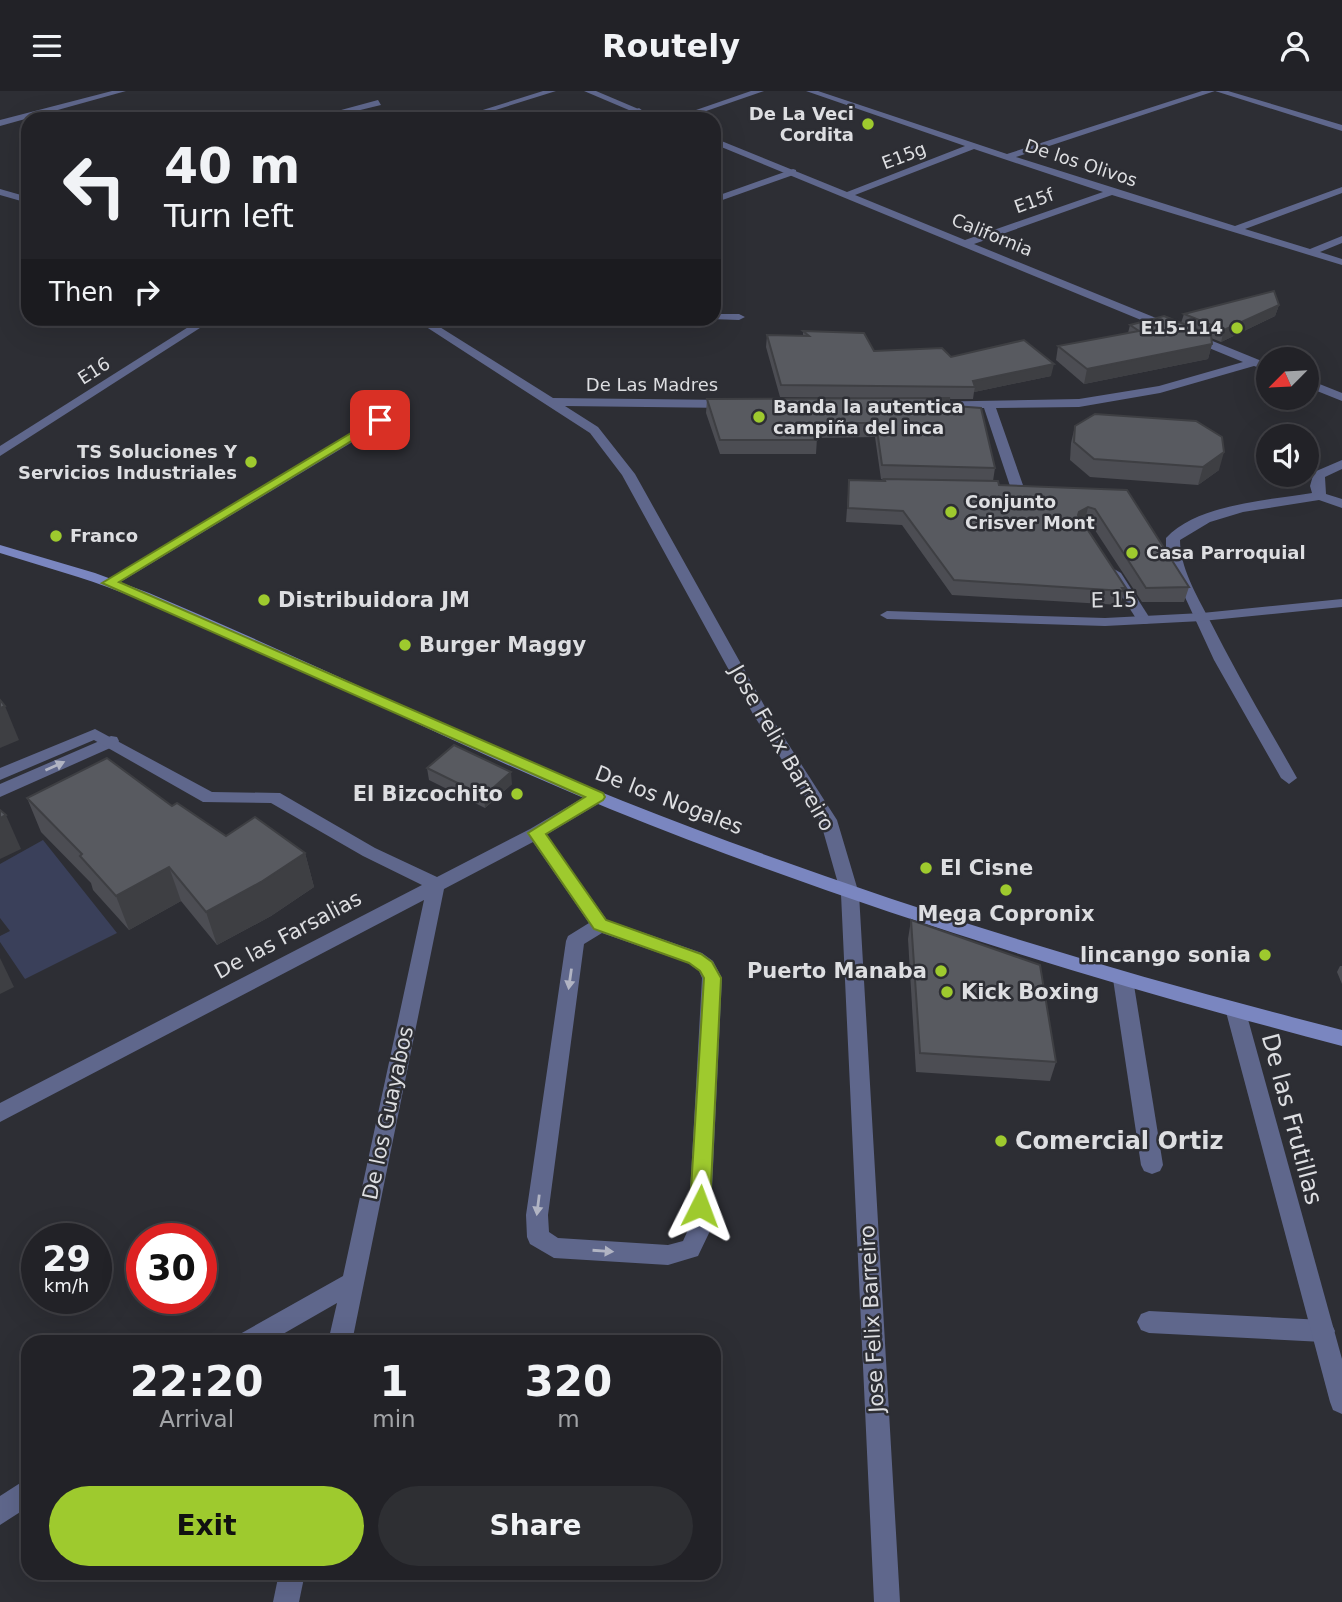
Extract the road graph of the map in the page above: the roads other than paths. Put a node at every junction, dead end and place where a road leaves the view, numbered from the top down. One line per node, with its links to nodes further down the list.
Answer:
1 (122, 91): 10 (street)
2 (552, 91): 12 (street)
3 (588, 91): 9 (street)
4 (760, 91): 14 (street)
5 (810, 91): 19 (street, De los Olivos)
6 (1211, 91): 20 (street)
7 (1219, 91): 17 (street)
8 (378, 103): 11 (street)
9 (639, 111): 13 (street)
10 (42, 112)
11 (338, 112)
12 (482, 112)
13 (636, 112)
14 (696, 112)
15 (21, 117): 16 (street)
16 (0, 123)
17 (1342, 128)
18 (721, 144): 21 (street, California)
19 (973, 146): 20 (street, De los Olivos); 25 (street, E15g)
20 (1006, 156): 24 (street, De los Olivos)
21 (793, 172): 25 (street, California); 29 (street)
22 (1342, 190): 30 (street)
23 (0, 192): 27 (street)
24 (1112, 192): 30 (street, De los Olivos); 32 (street, E15f)
25 (847, 195): 32 (street, California)
26 (21, 196): 27 (street)
27 (17, 197): 28 (street)
28 (21, 198)
29 (721, 198)
30 (1236, 229): 33 (street, De los Olivos)
31 (1342, 239): 33 (street)
32 (967, 243): 39 (street, California)
33 (1311, 252): 34 (street, De los Olivos)
34 (1342, 261)
35 (721, 317): 36 (street)
36 (739, 317)
37 (197, 326): 47 (street, E16)
38 (431, 326): 42 (street, Jose Felix Barreiro)
39 (1255, 362): 45 (street)
40 (1320, 388): 41 (street)
41 (1342, 397)
42 (547, 402): 43 (street, De Las Madres); 66 (street, Jose Felix Barreiro)
43 (741, 404)
44 (906, 405): 45 (street)
45 (989, 406): 49 (street)
46 (402, 407): 54 (street)
47 (0, 452)
48 (1342, 464): 50 (street)
49 (984, 490)
50 (1320, 496): 51 (street); 57 (street)
51 (1342, 504)
52 (0, 549): 54 (street, De los Nogales)
53 (1107, 563): 58 (street)
54 (109, 583): 63 (street, De los Nogales)
55 (1342, 603): 57 (street, E 15)
56 (887, 615): 58 (street, E 15)
57 (1202, 617): 58 (street, E 15); 61 (street)
58 (1144, 620)
59 (103, 737): 60 (street); 62 (street, one-way to 59); 65 (street)
60 (0, 774)
61 (1289, 778)
62 (0, 791)
63 (597, 797): 64 (street, De las Farsalias); 66 (street, De los Nogales)
64 (536, 833): 65 (street, De las Farsalias); 67 (street)
65 (436, 884): 71 (street, De las Farsalias); 73 (street, De los Guayabos)
66 (850, 894): 68 (street, De los Nogales); 83 (street, Jose Felix Barreiro)
67 (600, 925): 67 (street, one-way to 67)
68 (1124, 979): 69 (street, De los Nogales); 72 (street)
69 (1236, 1012): 70 (street, De los Nogales); 75 (street, De las Frutillas)
70 (1342, 1038)
71 (0, 1113)
72 (1152, 1165)
73 (353, 1282): 76 (street); 77 (street, De los Guayabos)
74 (1149, 1322): 75 (street)
75 (1323, 1331): 78 (street, De las Frutillas)
76 (260, 1335)
77 (342, 1335)
78 (1342, 1402)
79 (21, 1497): 80 (street)
80 (0, 1512)
81 (291, 1580): 82 (street)
82 (286, 1602)
83 (887, 1602)

